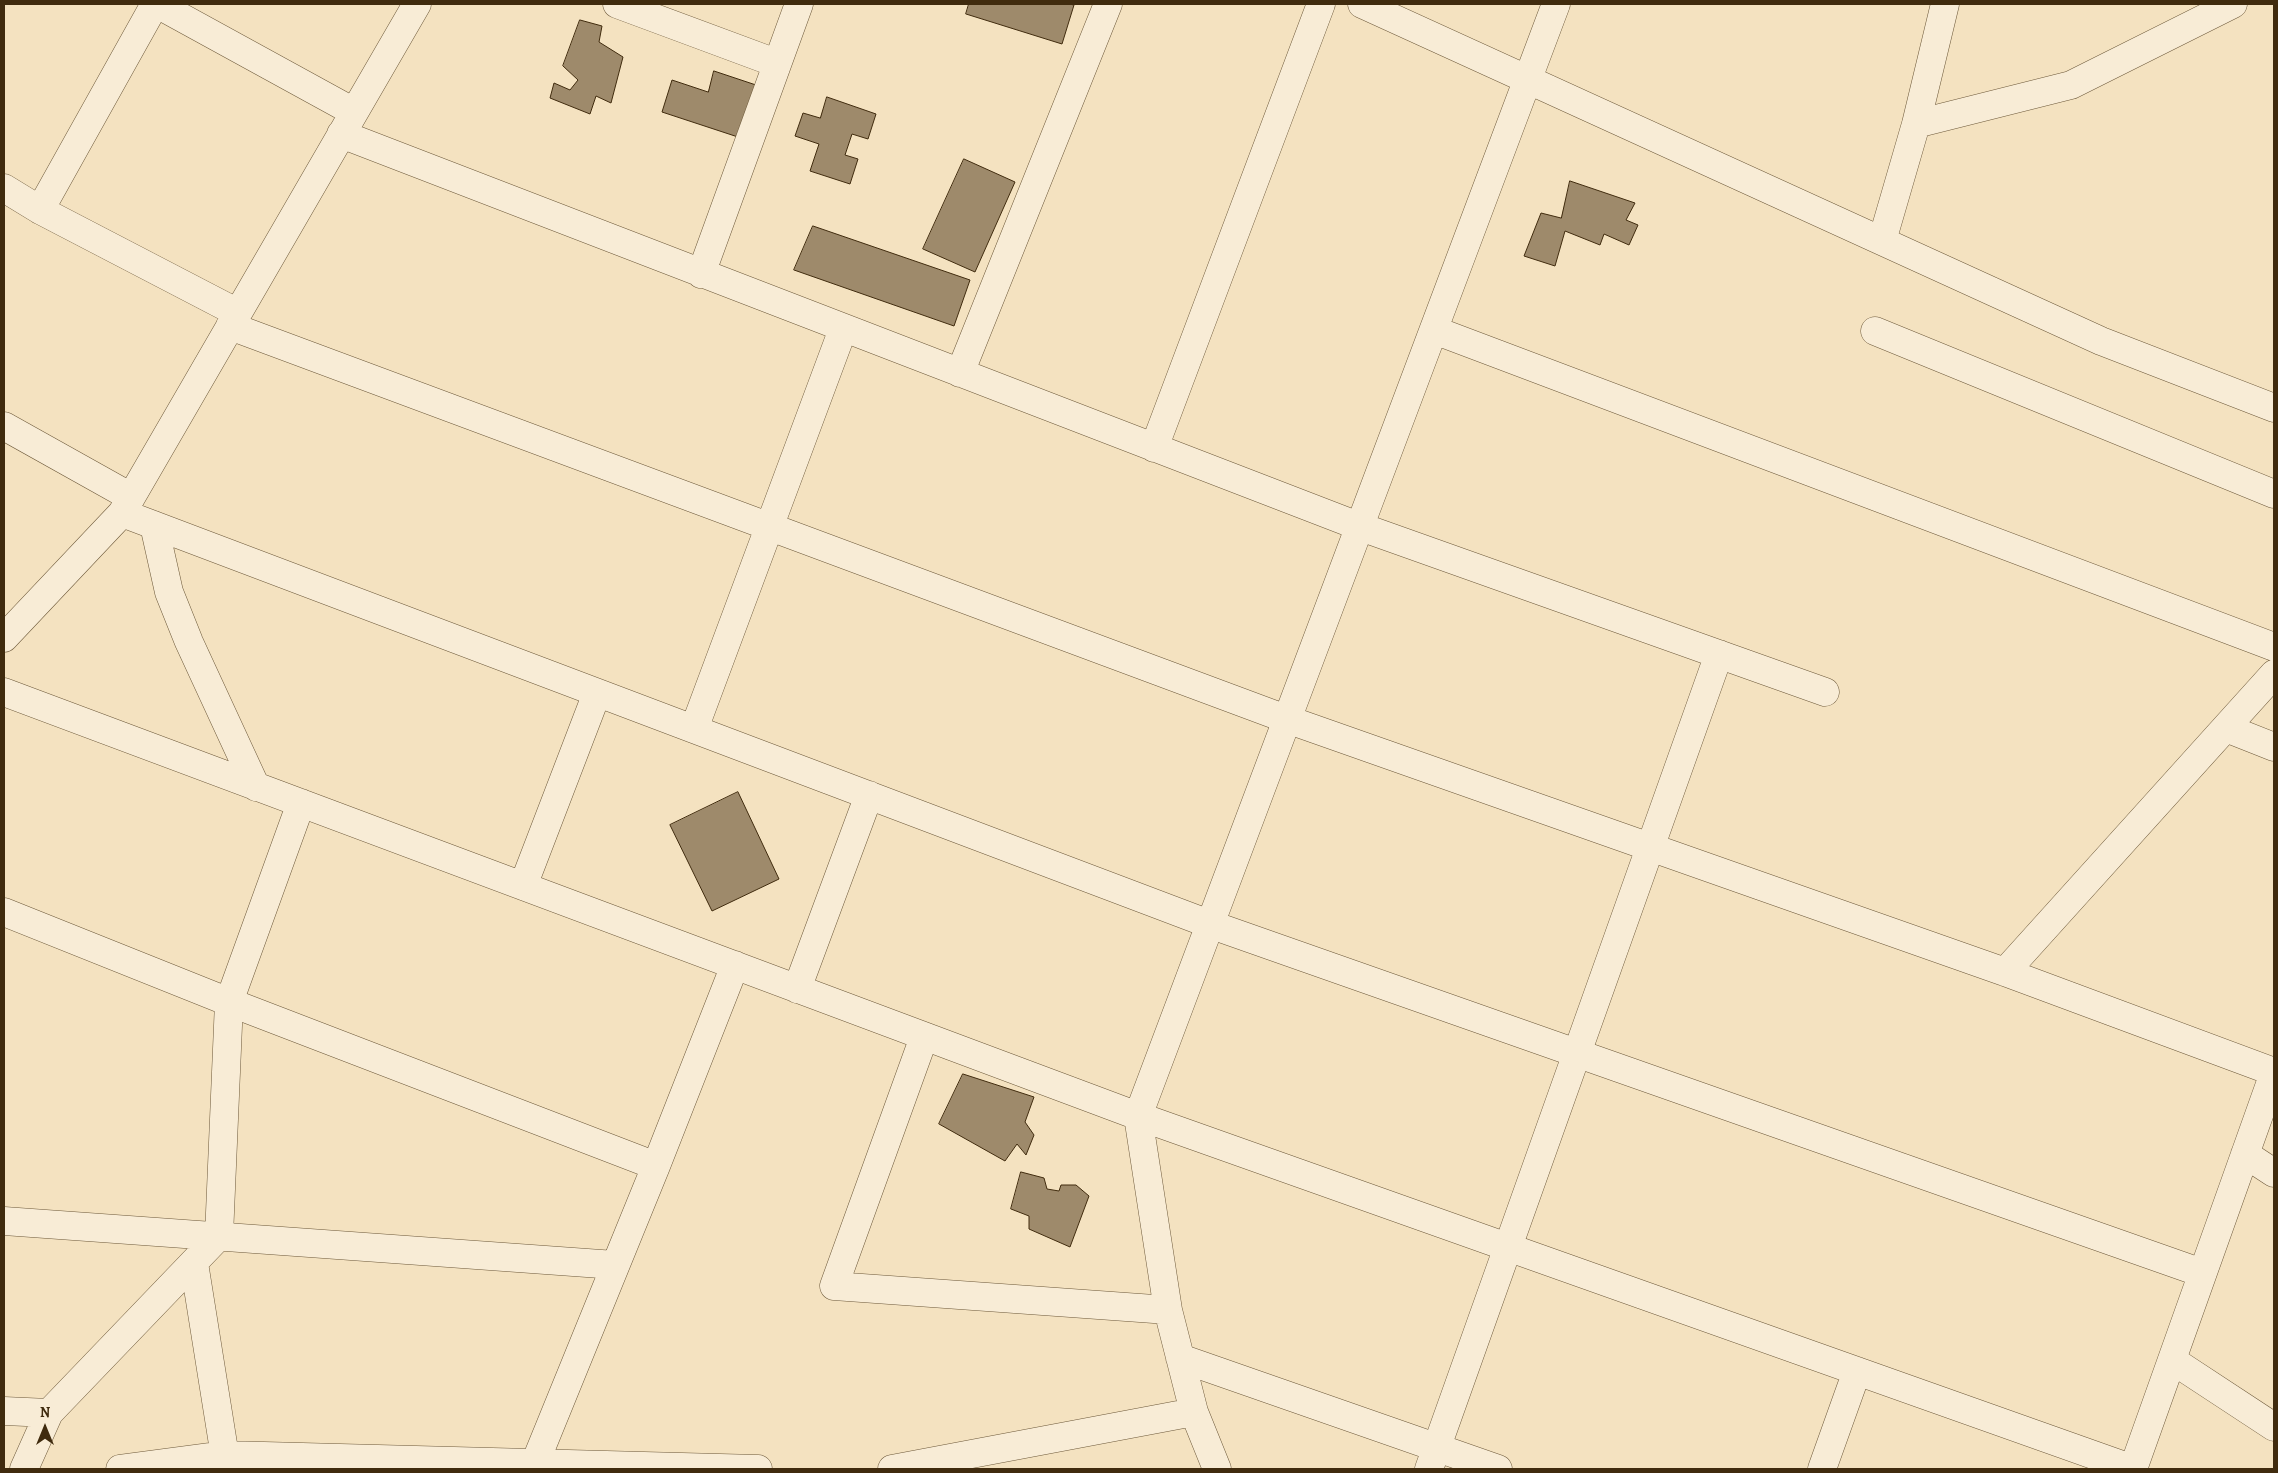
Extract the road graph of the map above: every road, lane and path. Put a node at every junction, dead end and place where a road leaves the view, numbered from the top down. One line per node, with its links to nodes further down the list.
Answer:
1 (156, 4): 13 (street); 16 (street)
2 (417, 4): 13 (street)
3 (617, 4): 11 (street)
4 (799, 4): 11 (street)
5 (1108, 4): 23 (street)
6 (1321, 4): 26 (street)
7 (1362, 4): 12 (street)
8 (1556, 4): 12 (street)
9 (1945, 4): 14 (street)
10 (2233, 4): 14 (street)
11 (776, 64): 18 (street)
12 (1528, 80): 17 (street); 21 (street)
13 (347, 123): 18 (street); 19 (street)
14 (1916, 124): 17 (street)
15 (4, 188): 16 (street)
16 (40, 210): 19 (street)
17 (1882, 241): 24 (street)
18 (702, 274): 20 (street)
19 (234, 319): 28 (street); 31 (street)
20 (844, 329): 23 (street); 31 (street)
21 (1434, 330): 30 (street); 33 (street)
22 (1875, 330): 27 (street)
23 (960, 373): 26 (street)
24 (2274, 408)
25 (4, 426): 28 (street)
26 (1154, 448): 30 (street)
27 (2274, 494)
28 (127, 505): 29 (street); 32 (street)
29 (154, 525): 38 (street); 43 (street)
30 (1361, 526): 34 (street); 39 (street)
31 (769, 528): 39 (street); 41 (street)
32 (4, 638)
33 (2274, 647)
34 (1719, 654): 37 (street); 46 (street)
35 (2274, 674): 40 (street)
36 (4, 692): 43 (street)
37 (1825, 692)
38 (597, 693): 41 (street); 47 (street)
39 (1289, 720): 46 (street); 49 (street)
40 (2226, 728): 42 (street); 51 (street)
41 (694, 729): 44 (street)
42 (2274, 747)
43 (256, 787): 45 (street)
44 (869, 796): 49 (street); 52 (street)
45 (301, 804): 47 (street); 53 (street)
46 (1650, 847): 51 (street); 55 (street)
47 (523, 886): 50 (street)
48 (4, 912): 53 (street)
49 (1212, 925): 55 (street); 57 (street)
50 (735, 966): 52 (street); 59 (street)
51 (2005, 972): 56 (street)
52 (796, 989): 54 (street)
53 (229, 1002): 59 (street); 62 (street)
54 (924, 1036): 57 (street); 67 (street)
55 (1577, 1053): 63 (street); 66 (street)
56 (2274, 1072): 58 (street)
57 (1138, 1116): 63 (street); 67 (street)
58 (2245, 1154): 60 (street); 66 (street)
59 (656, 1166): 65 (street)
60 (2274, 1173)
61 (4, 1221): 62 (street)
62 (219, 1236): 64 (street); 65 (street)
63 (1508, 1247): 70 (street); 75 (street)
64 (194, 1263): 73 (street); 76 (street)
65 (616, 1265): 77 (street)
66 (2202, 1273): 69 (street)
67 (1168, 1310): 68 (street)
68 (1180, 1358): 72 (street); 75 (street)
69 (2172, 1360): 74 (street); 87 (street)
70 (1857, 1371): 86 (street); 87 (street)
71 (4, 1411): 73 (street)
72 (1194, 1412): 83 (street); 84 (street)
73 (49, 1413): 80 (street)
74 (2274, 1427)
75 (1433, 1459): 85 (street)
76 (226, 1462): 78 (street); 81 (street)
77 (535, 1462): 78 (street); 79 (street)
78 (474, 1465)
79 (644, 1468): 82 (street)
80 (24, 1469)
81 (120, 1469)
82 (758, 1469)
83 (892, 1469)
84 (1217, 1469)
85 (1498, 1469)
86 (1822, 1469)
87 (2133, 1469)

